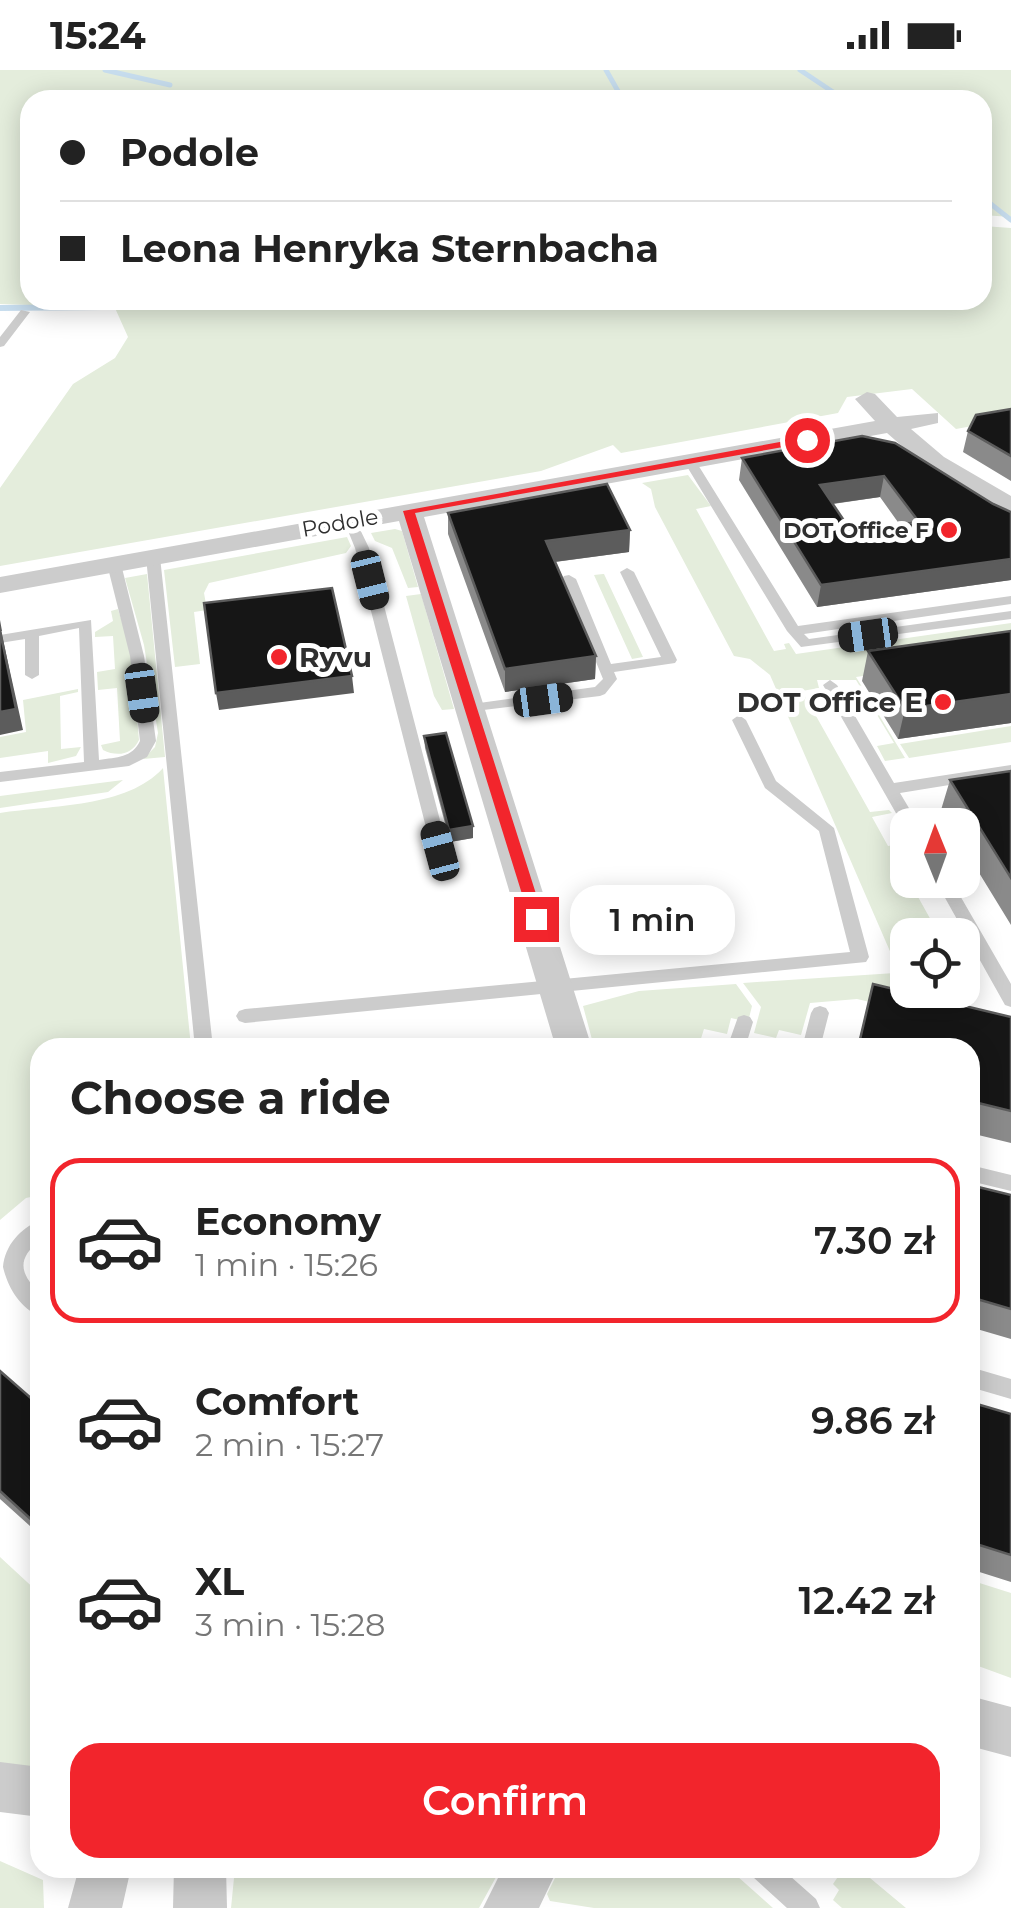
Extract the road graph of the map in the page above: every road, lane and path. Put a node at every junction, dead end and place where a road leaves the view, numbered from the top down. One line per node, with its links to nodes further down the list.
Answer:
1 (25, 312): 2 (lane)
2 (0, 344)
3 (866, 398): 5 (street)
4 (930, 418): 5 (street, Podole)
5 (892, 425): 6 (street, Podole); 7 (street)
6 (690, 460): 8 (street, Podole); 17 (lane)
7 (1011, 507)
8 (408, 511): 9 (street, Podole); 23 (street)
9 (350, 521): 10 (street, Podole); 30 (lane)
10 (153, 557): 11 (street, Podole); 37 (lane)
11 (114, 564): 14 (street, Podole); 25 (lane)
12 (627, 572): 20 (lane)
13 (569, 578): 20 (lane)
14 (0, 585)
15 (1011, 600): 17 (lane)
16 (1011, 615): 17 (lane)
17 (794, 631)
18 (32, 633): 19 (lane); 21 (lane); 25 (lane)
19 (0, 639)
20 (607, 669): 23 (lane)
21 (32, 675)
22 (830, 685): 28 (lane)
23 (472, 710): 32 (street)
24 (739, 720): 32 (lane)
25 (92, 765): 27 (lane)
26 (1011, 770): 28 (lane)
27 (0, 778)
28 (890, 790): 29 (lane)
29 (901, 808)
30 (440, 851)
31 (953, 898): 33 (lane)
32 (556, 984): 35 (lane); 38 (street)
33 (1011, 1000)
34 (820, 1014): 40 (lane)
35 (245, 1016)
36 (744, 1022): 39 (lane)
37 (203, 1038)
38 (571, 1038)
39 (739, 1038)
40 (814, 1038)
41 (980, 1176): 42 (lane)
42 (1011, 1184)
43 (30, 1239): 44 (lane)
44 (30, 1297)
45 (980, 1380): 46 (lane)
46 (1011, 1389)
47 (980, 1724): 48 (street)
48 (1011, 1732)
49 (0, 1787): 50 (street)
50 (30, 1791)
51 (102, 1878): 55 (street)
52 (200, 1878): 56 (street)
53 (526, 1878): 57 (street)
54 (773, 1878): 58 (lane)
55 (95, 1908)
56 (200, 1908)
57 (510, 1908)
58 (807, 1908)

